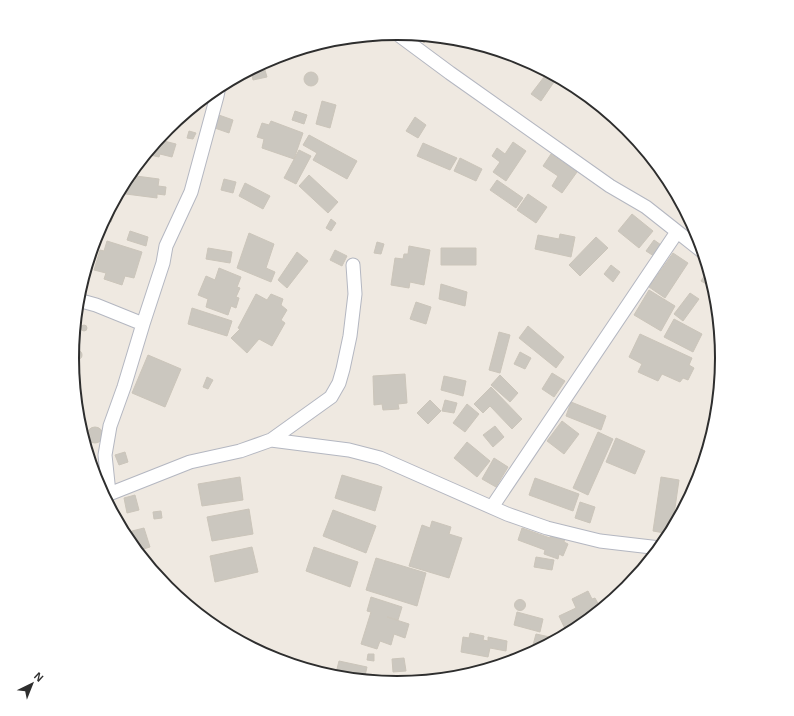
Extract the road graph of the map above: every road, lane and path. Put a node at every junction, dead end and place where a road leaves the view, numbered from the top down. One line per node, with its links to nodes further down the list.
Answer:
1 (406, 40): 3 (street)
2 (218, 95): 7 (street)
3 (677, 232): 4 (street); 11 (street)
4 (694, 245)
5 (353, 265): 8 (street)
6 (84, 302): 7 (street)
7 (143, 324): 9 (street)
8 (271, 440): 10 (street); 11 (street)
9 (106, 486)
10 (109, 494)
11 (492, 507): 12 (street)
12 (652, 547)

